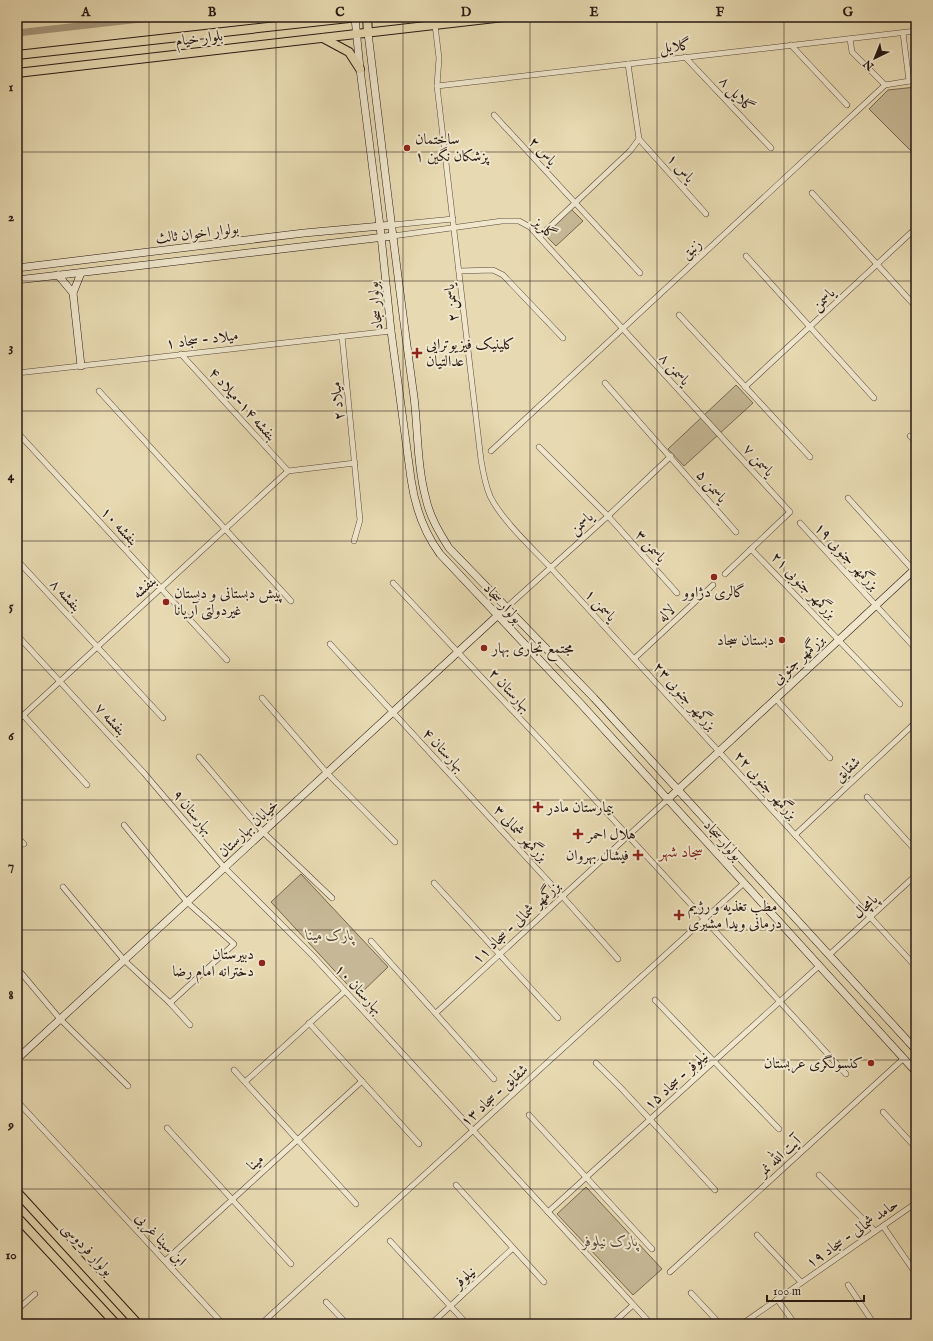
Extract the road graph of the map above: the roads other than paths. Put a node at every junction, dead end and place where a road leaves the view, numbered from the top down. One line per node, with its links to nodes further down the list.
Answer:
1 (355, 17): 2 (main road, بلوار خیام); 9 (main road, بولوار سجاد); 13 (main road, بلوار خیام)
2 (358, 17)
3 (367, 17): 7 (main road)
4 (504, 17): 5 (main road, بلوار خیام)
5 (435, 25): 7 (main road, بلوار خیام); 21 (street, یاسمن ۲)
6 (916, 31): 8 (street, گلایل)
7 (368, 33): 9 (main road, بلوار خیام); 30 (main road, بولوار سجاد)
8 (903, 33): 11 (street, گلایل); 19 (street)
9 (356, 35): 10 (main road, بلوار خیام); 16 (main road, بولوار سجاد)
10 (322, 38): 16 (main road); 17 (main road, بلوار خیام)
11 (850, 38): 12 (street, گلایل); 20 (street)
12 (791, 45): 14 (street, گلایل); 22 (street)
13 (17, 55)
14 (685, 57): 15 (street, گلایل); 25 (street, گلایل ۸)
15 (628, 64): 21 (street, گلایل); 24 (street)
16 (360, 69): 31 (main road, بولوار سجاد)
17 (17, 73)
18 (916, 80): 19 (street)
19 (909, 81): 20 (street)
20 (885, 85): 51 (street, زنبق)
21 (437, 86): 29 (street, یاسمن ۲)
22 (847, 105)
23 (494, 115): 27 (street, یاس ۲)
24 (639, 139): 27 (street); 28 (street, یاس ۱)
25 (771, 148)
26 (812, 193): 39 (street)
27 (575, 203): 36 (street); 43 (street, یاس ۲)
28 (706, 214)
29 (453, 219): 30 (street); 32 (street, یاسمن ۲)
30 (392, 225): 31 (main road, بولوار اخوان ثالث); 34 (main road, بولوار سجاد)
31 (380, 226): 35 (main road, بولوار سجاد); 38 (main road, بولوار اخوان ثالث)
32 (454, 228): 34 (street, گلریز); 36 (street, گلریز); 41 (street, یاسمن ۲)
33 (916, 228): 39 (street, یاسمن)
34 (393, 236): 35 (main road); 89 (main road, بولوار سجاد)
35 (381, 237): 42 (main road); 52 (main road, بولوار سجاد)
36 (539, 237): 51 (street, گلریز)
37 (746, 256): 50 (street)
38 (47, 264): 40 (main road, بولوار اخوان ثالث); 45 (main road)
39 (878, 265): 48 (street); 50 (street, یاسمن)
40 (17, 268)
41 (459, 271): 54 (street); 80 (street, یاسمن ۲)
42 (81, 273): 44 (main road); 47 (main road)
43 (640, 273)
44 (58, 275): 45 (main road); 47 (main road)
45 (48, 276): 46 (main road)
46 (17, 280)
47 (73, 293): 56 (main road)
48 (916, 307)
49 (679, 315): 59 (street)
50 (810, 327): 59 (street, یاسمن); 61 (street)
51 (623, 329): 62 (street, یاسمن ۸); 67 (street, زنبق)
52 (391, 331): 53 (street, میلاد - سجاد ۱); 90 (main road, بولوار سجاد)
53 (342, 336): 55 (street, میلاد - سجاد ۱); 70 (street, میلاد ۲)
54 (562, 338)
55 (181, 354): 56 (street, میلاد - سجاد ۱); 71 (street, بنفشه ۱۴-میلاد ۴)
56 (82, 366): 57 (street, میلاد - سجاد ۱)
57 (17, 373)
58 (605, 383): 68 (street, یاسمن ۵)
59 (745, 387): 69 (street)
60 (99, 391): 75 (street)
61 (874, 398)
62 (710, 424): 78 (street, یاسمن ۷)
63 (17, 432): 85 (street, بنفشه ۱۰)
64 (910, 436): 65 (street)
65 (916, 442)
66 (539, 447): 73 (street, یاسمن ۳)
67 (491, 451)
68 (670, 456): 73 (street, یاسمن); 76 (street, یاسمن ۵)
69 (810, 457)
70 (355, 463): 71 (street); 77 (street, میلاد ۲)
71 (288, 471): 75 (street, بنفشه)
72 (848, 498): 81 (street)
73 (608, 516): 80 (street, یاسمن); 86 (street, یاسمن ۳)
74 (800, 523): 88 (street, بزرگمهر جنوبی ۱۹)
75 (225, 529): 85 (street, بنفشه); 87 (street)
76 (736, 532)
77 (354, 541)
78 (751, 549): 82 (street); 92 (street, بزرگمهر جنوبی ۲۱)
79 (17, 560): 94 (street, بنفشه ۸)
80 (550, 567): 89 (street, یاسمن); 97 (street, یاسمن ۱)
81 (915, 570): 88 (main road, بزرگمهر جنوبی)
82 (725, 574)
83 (393, 583): 96 (street, بهارستان ۲)
84 (713, 584): 97 (street, لاله)
85 (161, 588): 94 (street, بنفشه); 98 (street, بنفشه ۱۰)
86 (677, 593)
87 (291, 601)
88 (876, 605): 92 (main road, بزرگمهر جنوبی); 95 (street, بزرگمهر جنوبی ۱۹)
89 (506, 607): 90 (street, یاسمن); 114 (main road, بولوار سجاد)
90 (497, 616): 96 (main road, خیابان بهارستان); 116 (main road, بولوار سجاد)
91 (17, 635): 99 (street, بنفشه ۷)
92 (840, 639): 101 (main road, بزرگمهر جنوبی); 102 (street, بزرگمهر جنوبی ۲۱)
93 (330, 644): 103 (street, بهارستان ۴)
94 (97, 647): 99 (street, بنفشه); 105 (street, بنفشه ۸)
95 (916, 649)
96 (458, 652): 103 (main road, خیابان بهارستان); 121 (street, بهارستان ۲)
97 (635, 658): 108 (street, بزرگمهر جنوبی ۲۳)
98 (227, 660)
99 (60, 681): 104 (street, بنفشه); 111 (street, بنفشه ۷)
100 (262, 698): 112 (street)
101 (775, 698): 108 (main road, بزرگمهر جنوبی); 110 (street)
102 (900, 704)
103 (393, 712): 112 (main road, خیابان بهارستان); 117 (street, بهارستان ۴)
104 (23, 715): 106 (street, بنفشه); 113 (street)
105 (163, 718)
106 (17, 721)
107 (916, 722): 120 (street, شقایق)
108 (719, 751): 114 (main road, بزرگمهر جنوبی); 120 (street, بزرگمهر جنوبی ۲۲)
109 (199, 757): 119 (street)
110 (830, 758)
111 (144, 773): 126 (street, بهارستان ۹)
112 (327, 773): 119 (main road, خیابان بهارستان); 123 (street)
113 (87, 785)
114 (678, 790): 116 (main road, بزرگمهر جنوبی); 138 (main road, بولوار سجاد)
115 (867, 797): 125 (street)
116 (668, 799): 121 (street, بزرگمهر شمالی - سجاد ۱۱); 129 (main road, بولوار سجاد)
117 (478, 804): 131 (street, بزرگمهر شمالی ۳)
118 (124, 825): 133 (street)
119 (263, 832): 126 (main road, خیابان بهارستان); 132 (street)
120 (795, 835): 134 (street, بزرگمهر جنوبی ۲۲)
121 (628, 836): 131 (street, بزرگمهر شمالی - سجاد ۱۱); 135 (street, بهارستان ۲)
122 (17, 837): 124 (street)
123 (395, 842)
124 (24, 844)
125 (916, 850)
126 (224, 867): 133 (main road, خیابان بهارستان); 144 (street, بهارستان ۱۰)
127 (916, 875): 134 (street, پامچال)
128 (434, 883): 137 (street)
129 (744, 883): 135 (street, شقایق - سجاد ۱۳); 141 (main road, بولوار سجاد)
130 (63, 887): 140 (street)
131 (562, 896): 137 (street, بزرگمهر شمالی - سجاد ۱۱); 139 (street, بزرگمهر شمالی ۳)
132 (332, 898)
133 (187, 902): 140 (main road, خیابان بهارستان); 147 (street)
134 (870, 918): 138 (street, پامچال); 142 (street, بزرگمهر جنوبی ۲۲)
135 (704, 919): 146 (street, بهارستان ۲); 171 (street, شقایق - سجاد ۱۳)
136 (371, 941): 148 (street)
137 (499, 955): 148 (street, بزرگمهر شمالی - سجاد ۱۱); 149 (street)
138 (829, 955): 153 (main road, بولوار سجاد)
139 (618, 959)
140 (124, 960): 147 (street); 150 (main road, خیابان بهارستان)
141 (819, 966): 146 (street, نیلوفر - سجاد ۱۵); 154 (main road, بولوار سجاد)
142 (916, 967)
143 (17, 968): 150 (street)
144 (345, 991): 151 (street); 171 (street, بهارستان ۱۰)
145 (655, 1000): 156 (street)
146 (780, 1001): 156 (street, نیلوفر - سجاد ۱۵); 160 (street, بهارستان ۲)
147 (170, 1003): 152 (street)
148 (436, 1013): 161 (street)
149 (558, 1018)
150 (60, 1019): 155 (main road, خیابان بهارستان); 164 (street)
151 (309, 1023): 162 (street); 163 (street)
152 (190, 1025)
153 (915, 1049)
154 (904, 1058): 159 (main road, بولوار سجاد); 193 (street, آیت الله نمر)
155 (17, 1059)
156 (715, 1061): 168 (street, نیلوفر - سجاد ۱۵); 170 (street)
157 (596, 1064): 168 (street)
158 (234, 1070): 163 (street)
159 (916, 1072)
160 (846, 1074)
161 (494, 1079)
162 (362, 1081): 172 (street, مینا); 173 (street)
163 (245, 1082): 172 (street)
164 (128, 1086)
165 (17, 1101): 191 (street, ابن سینا غربی)
166 (883, 1112): 174 (street)
167 (529, 1115): 176 (street)
168 (650, 1119): 176 (street, نیلوفر - سجاد ۱۵); 178 (street)
169 (167, 1128): 180 (street)
170 (779, 1129)
171 (473, 1130): 183 (street, بهارستان ۱۰); 208 (street, شقایق - سجاد ۱۳)
172 (298, 1140): 180 (street, مینا); 182 (street)
173 (419, 1144)
174 (915, 1148)
175 (819, 1175): 186 (street)
176 (586, 1178): 183 (street, نیلوفر - سجاد ۱۵); 190 (street)
177 (456, 1185): 189 (street)
178 (715, 1190)
179 (17, 1192): 206 (main road, بولوار فردوسی)
180 (232, 1200): 191 (street, مینا); 192 (street)
181 (916, 1202): 185 (street, حامد شمالی - سجاد ۱۹)
182 (356, 1204)
183 (548, 1212): 202 (street, بهارستان ۱۰)
184 (17, 1217): 205 (main road, بولوار فردوسی)
185 (883, 1226): 186 (street, حامد شمالی - سجاد ۱۹); 194 (street)
186 (875, 1231): 196 (street, حامد شمالی - سجاد ۱۹)
187 (756, 1234): 196 (street)
188 (390, 1241): 203 (street)
189 (513, 1248): 195 (street); 203 (street, نیلوفر)
190 (652, 1249)
191 (165, 1261): 207 (street, ابن سینا غربی)
192 (291, 1264)
193 (670, 1272)
194 (916, 1274)
195 (544, 1282)
196 (802, 1282): 200 (street, حامد شمالی - سجاد ۱۹)
197 (848, 1285): 217 (street)
198 (690, 1293): 214 (street)
199 (35, 1294): 204 (street)
200 (777, 1299): 215 (street, حامد شمالی - سجاد ۱۹); 216 (street)
201 (326, 1302): 209 (street)
202 (633, 1305): 212 (street); 213 (street, بهارستان ۱۰)
203 (450, 1306): 210 (street, نیلوفر); 211 (street)
204 (17, 1310)
205 (116, 1324)
206 (138, 1324)
207 (223, 1324)
208 (261, 1324)
209 (347, 1324)
210 (431, 1324)
211 (467, 1324)
212 (612, 1324)
213 (651, 1324)
214 (720, 1324)
215 (742, 1324)
216 (794, 1324)
217 (874, 1324)

